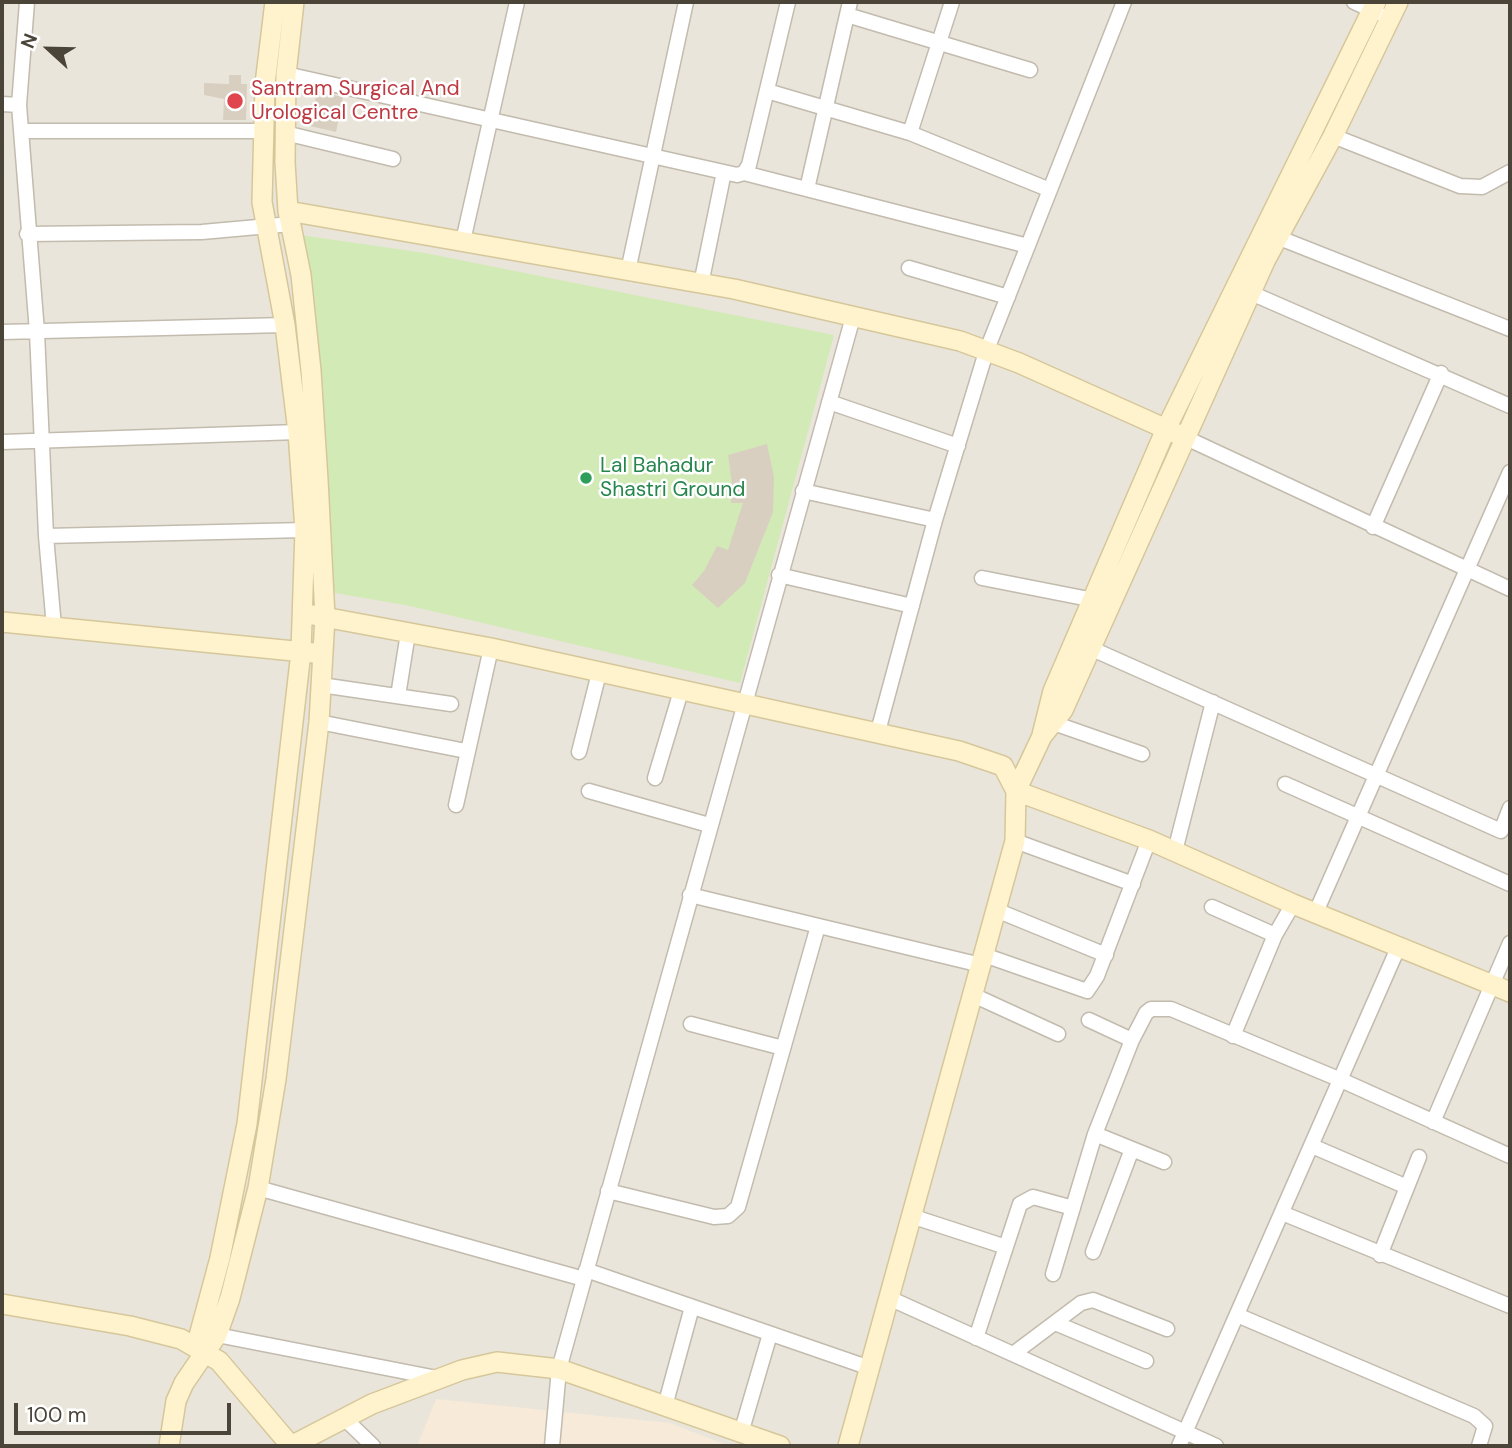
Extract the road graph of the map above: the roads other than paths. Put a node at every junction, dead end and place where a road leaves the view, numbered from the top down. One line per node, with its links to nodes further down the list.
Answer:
1 (27, 2): 17 (street)
2 (275, 2): 21 (street)
3 (294, 2): 14 (street)
4 (517, 2): 19 (street)
5 (686, 2): 25 (street)
6 (789, 2): 15 (street)
7 (952, 2): 12 (street)
8 (1124, 2): 31 (street)
9 (1367, 5): 11 (street); 52 (street)
10 (849, 8): 12 (street); 18 (street)
11 (1394, 10): 24 (street)
12 (941, 43): 13 (street); 23 (street)
13 (1030, 70)
14 (286, 74): 19 (street); 22 (street)
15 (767, 91): 18 (street); 29 (street)
16 (2, 104): 17 (street)
17 (19, 105): 20 (street)
18 (825, 109): 23 (street); 30 (street)
19 (490, 120): 25 (street); 36 (street)
20 (20, 131): 21 (street); 34 (street)
21 (263, 131): 33 (street)
22 (285, 133): 26 (street); 32 (street)
23 (910, 133): 31 (street)
24 (1333, 136): 28 (street); 35 (street)
25 (653, 156): 27 (street); 39 (street)
26 (393, 159)
27 (724, 172): 29 (street); 40 (street)
28 (1510, 172)
29 (744, 173): 30 (street)
30 (807, 189): 37 (street)
31 (1050, 190): 37 (street)
32 (290, 218): 33 (street); 36 (street); 71 (street)
33 (265, 225): 34 (street); 44 (street)
34 (27, 234): 47 (street)
35 (1278, 237): 41 (street); 45 (street)
36 (463, 242): 39 (street)
37 (1028, 246): 42 (street)
38 (909, 268): 42 (street)
39 (628, 271): 40 (street)
40 (701, 284): 43 (street)
41 (1251, 293): 49 (street); 54 (street)
42 (1008, 297): 48 (street)
43 (853, 317): 48 (street); 50 (street)
44 (285, 325): 47 (street); 53 (street)
45 (1510, 329)
46 (2, 332): 47 (street)
47 (37, 332): 55 (street)
48 (986, 352): 52 (street); 57 (street)
49 (1441, 373): 51 (street); 61 (street)
50 (829, 402): 57 (street); 59 (street)
51 (1510, 406)
52 (1166, 429): 54 (street); 68 (street)
53 (298, 432): 55 (street); 62 (street)
54 (1184, 437): 61 (street); 76 (street)
55 (43, 441): 56 (street); 63 (street)
56 (2, 442)
57 (958, 446): 60 (street)
58 (1510, 472): 64 (street)
59 (803, 491): 60 (street); 65 (street)
60 (935, 520): 69 (street)
61 (1373, 527): 64 (street)
62 (305, 530): 63 (street); 70 (street)
63 (46, 536): 73 (street)
64 (1469, 568): 67 (street); 92 (street)
65 (779, 575): 69 (street); 85 (street)
66 (982, 578): 68 (street)
67 (1510, 589)
68 (1094, 600): 87 (street)
69 (912, 606): 88 (street)
70 (302, 613): 71 (street); 77 (street)
71 (325, 617): 74 (street); 78 (street)
72 (2, 622): 73 (street)
73 (54, 627): 77 (street)
74 (408, 633): 75 (street); 82 (street)
75 (491, 648): 79 (street); 89 (street)
76 (1090, 648): 83 (street); 87 (street)
77 (301, 652): 78 (street); 154 (street)
78 (324, 654): 80 (street)
79 (599, 673): 81 (street); 90 (street)
80 (321, 685): 82 (street); 86 (street)
81 (681, 691): 85 (street); 93 (street)
82 (398, 696): 84 (street)
83 (1213, 702): 92 (street); 103 (street)
84 (451, 704)
85 (742, 705): 88 (street); 100 (street)
86 (319, 722): 89 (street); 134 (street)
87 (1047, 726): 91 (street); 96 (street)
88 (877, 735): 96 (street)
89 (466, 751): 97 (street)
90 (579, 752)
91 (1142, 754)
92 (1378, 775): 98 (street); 99 (street)
93 (655, 778)
94 (1285, 784): 99 (street)
95 (589, 791): 100 (street)
96 (1016, 791): 101 (street); 102 (street)
97 (456, 805)
98 (1510, 808)
99 (1356, 817): 105 (street); 110 (street)
100 (709, 825): 106 (street)
101 (1149, 840): 103 (street); 104 (street)
102 (1015, 841): 104 (street); 109 (street)
103 (1175, 851): 107 (street)
104 (1133, 884): 115 (street)
105 (1510, 884)
106 (690, 895): 111 (street); 135 (street)
107 (1293, 904): 110 (street); 112 (street)
108 (1212, 907): 112 (street)
109 (996, 910): 115 (street); 116 (street)
110 (1315, 912): 114 (street)
111 (818, 926): 116 (street); 124 (street)
112 (1275, 935): 122 (street)
113 (1510, 943): 117 (street)
114 (1398, 948): 117 (street); 125 (street)
115 (1105, 955): 116 (street)
116 (983, 960): 118 (street)
117 (1502, 988): 126 (street)
118 (973, 995): 121 (street); 138 (street)
119 (1089, 1020): 123 (street)
120 (691, 1024): 124 (street)
121 (1058, 1034)
122 (1233, 1036): 123 (street); 125 (street)
123 (1132, 1040): 127 (street)
124 (783, 1048): 135 (street)
125 (1341, 1080): 126 (street); 128 (street)
126 (1433, 1122): 130 (street)
127 (1095, 1134): 129 (street); 136 (street)
128 (1312, 1146): 133 (street); 137 (street)
129 (1132, 1149): 132 (street); 140 (street)
130 (1510, 1156)
131 (1419, 1157): 133 (street)
132 (1164, 1162)
133 (1407, 1187): 141 (street)
134 (258, 1188): 143 (street); 152 (street)
135 (608, 1191): 143 (street)
136 (1073, 1208): 139 (street); 142 (street)
137 (1282, 1213): 141 (street); 148 (street)
138 (911, 1216): 139 (street); 144 (street)
139 (1006, 1247): 153 (street)
140 (1093, 1252)
141 (1380, 1255): 147 (street)
142 (1053, 1274)
143 (585, 1275): 146 (street); 158 (street)
144 (889, 1298): 153 (street); 157 (street)
145 (2, 1304): 154 (street)
146 (692, 1307): 151 (street); 160 (street)
147 (1510, 1307)
148 (1237, 1315): 163 (street); 171 (street)
149 (1055, 1323): 150 (street); 155 (street); 156 (street)
150 (1167, 1329)
151 (770, 1334): 157 (street); 162 (street)
152 (217, 1335): 154 (street); 159 (street)
153 (976, 1338): 155 (street)
154 (201, 1350): 164 (street); 165 (street)
155 (1013, 1354): 163 (street)
156 (1146, 1361)
157 (870, 1368): 169 (street)
158 (559, 1369): 159 (street); 160 (street); 167 (street)
159 (438, 1379): 161 (street)
160 (665, 1406): 162 (street)
161 (344, 1418): 165 (street); 166 (street)
162 (741, 1433): 168 (street)
163 (1182, 1439): 170 (street)
164 (169, 1446)
165 (291, 1446)
166 (373, 1446)
167 (552, 1446)
168 (780, 1446)
169 (848, 1446)
170 (1216, 1446)
171 (1479, 1446)

